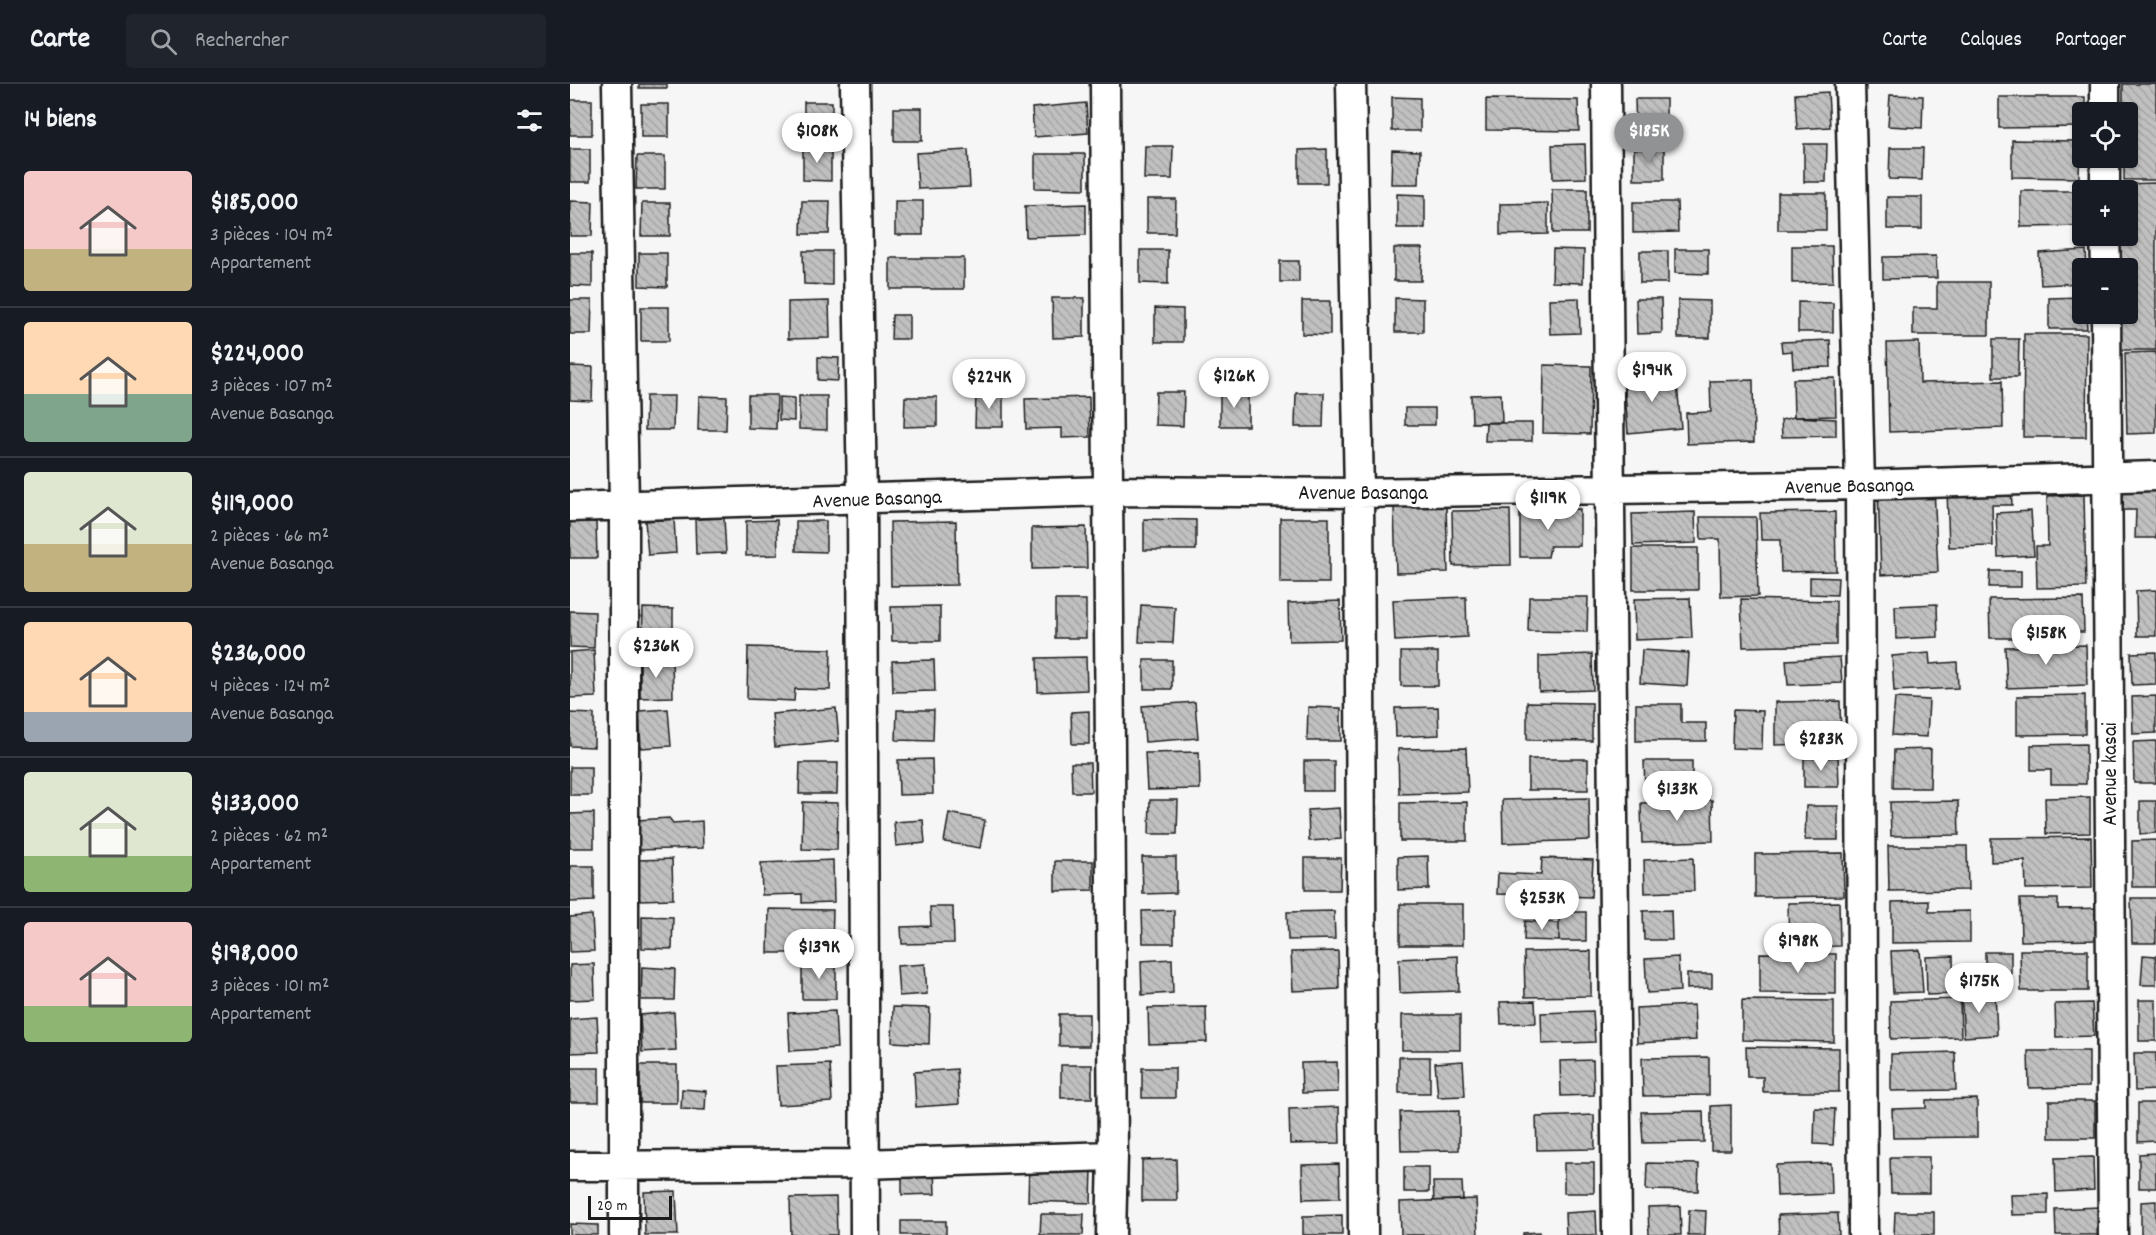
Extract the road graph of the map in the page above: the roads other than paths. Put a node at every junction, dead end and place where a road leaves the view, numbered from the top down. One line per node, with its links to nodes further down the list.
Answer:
1 (617, 84): 17 (street)
2 (855, 84): 16 (street)
3 (1105, 84): 14 (street)
4 (1351, 84): 15 (street)
5 (1606, 84): 13 (street)
6 (1850, 84): 12 (street)
7 (2104, 84): 8 (street)
8 (2105, 102)
9 (2106, 324): 11 (street, Avenue kasai)
10 (2156, 476): 11 (street, Avenue Basanga)
11 (2107, 477): 12 (street, Avenue Basanga); 29 (street, Avenue kasai)
12 (1860, 485): 13 (street, Avenue Basanga); 28 (street)
13 (1611, 489): 15 (street, Avenue Basanga); 27 (street)
14 (1108, 491): 15 (street, Avenue Basanga); 16 (street, Avenue Basanga); 19 (street)
15 (1359, 493): 26 (street)
16 (862, 498): 17 (street, Avenue Basanga); 20 (street)
17 (624, 506): 18 (street, Avenue Basanga); 22 (street)
18 (570, 507)
19 (1113, 1156): 20 (street); 25 (street)
20 (863, 1164): 22 (street); 24 (street)
21 (570, 1166): 22 (street)
22 (622, 1167): 23 (street)
23 (624, 1235)
24 (865, 1235)
25 (1111, 1235)
26 (1363, 1235)
27 (1617, 1235)
28 (1863, 1235)
29 (2113, 1235)

